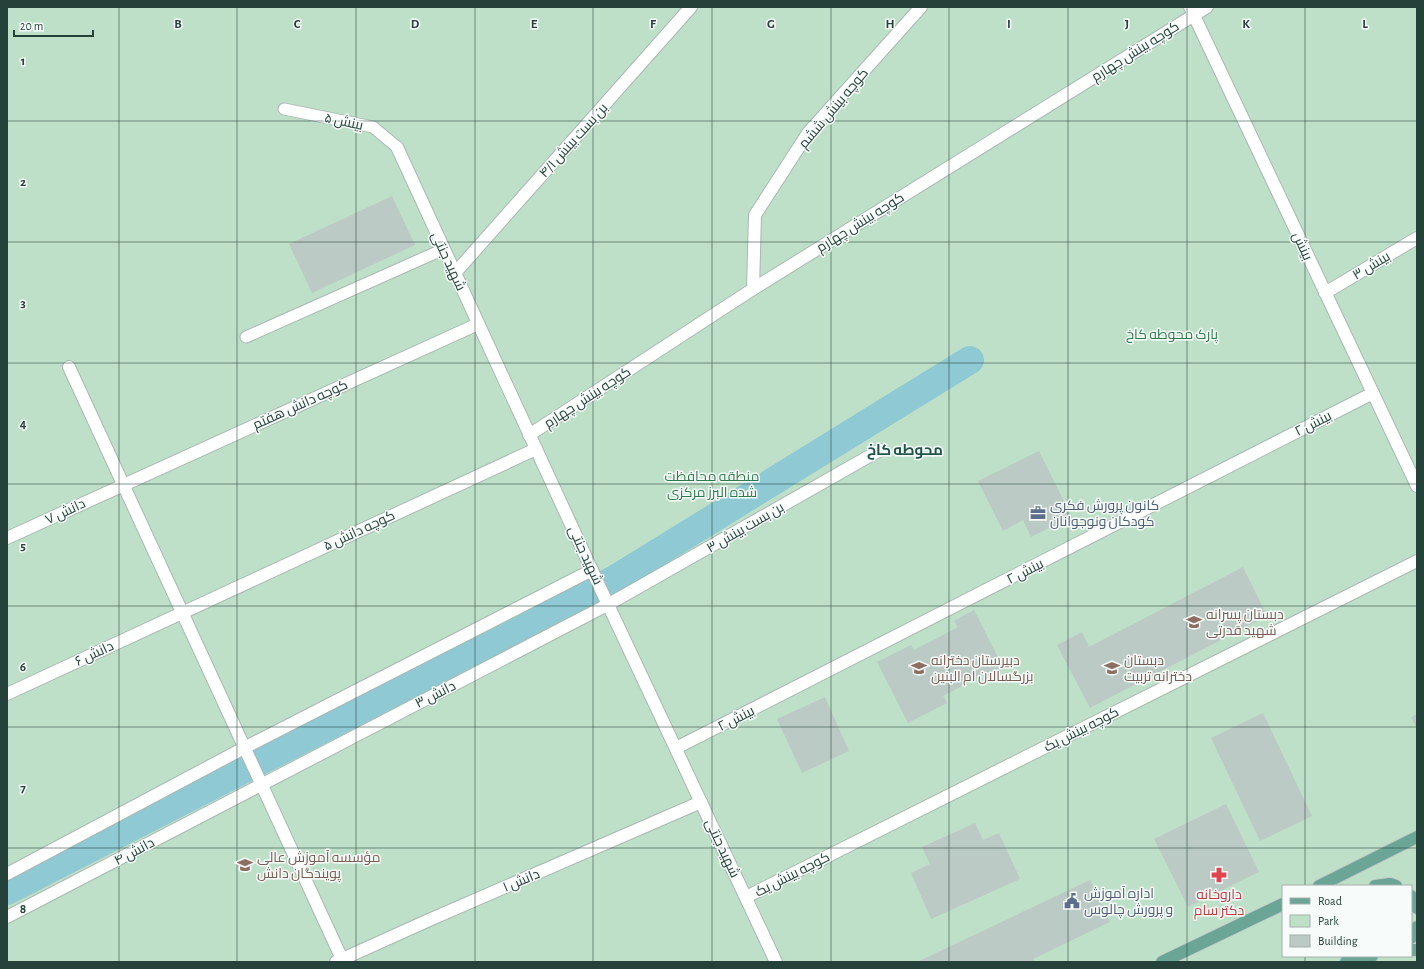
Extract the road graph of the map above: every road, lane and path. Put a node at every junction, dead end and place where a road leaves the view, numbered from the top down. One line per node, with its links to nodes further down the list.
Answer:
1 (691, 7): 9 (street, بن بست بینش ۴/۱)
2 (921, 7): 10 (street, کوچه بینش ششم)
3 (1208, 7): 4 (street, کوچه بینش چهارم)
4 (1192, 11): 10 (street, کوچه بینش چهارم); 11 (street, بینش)
5 (284, 109): 6 (lane, بینش ۵)
6 (397, 147): 8 (street, شهید جنتی)
7 (1417, 238): 11 (street, بینش ۳)
8 (444, 249): 9 (street, شهید جنتی); 13 (lane)
9 (455, 273): 12 (street, شهید جنتی)
10 (753, 289): 16 (street, کوچه بینش چهارم)
11 (1326, 293): 15 (street, بینش)
12 (478, 324): 16 (street, شهید جنتی); 19 (street, کوچه دانش هفتم)
13 (246, 337)
14 (69, 367): 19 (street)
15 (1373, 393): 20 (street, بینش); 28 (street, بینش ۲)
16 (530, 435): 17 (street, شهید جنتی)
17 (536, 449): 23 (street, شهید جنتی); 25 (street, کوچه دانش ۵)
18 (880, 450): 24 (street, بن بست بینش ۳)
19 (123, 485): 21 (street, دانش ۷); 25 (street)
20 (1417, 486)
21 (7, 538)
22 (1417, 561): 36 (street, کوچه بینش یک)
23 (594, 575): 24 (street, شهید جنتی); 27 (street)
24 (607, 599): 28 (street, شهید جنتی); 29 (street, دانش ۳)
25 (182, 612): 26 (street, دانش ۶); 27 (street)
26 (7, 694)
27 (244, 748): 29 (street); 32 (street)
28 (676, 748): 30 (street, شهید جنتی)
29 (261, 784): 40 (street, دانش ۴); 44 (street)
30 (701, 802): 36 (street, شهید جنتی); 44 (street, دانش ۱)
31 (1417, 837): 33 (main road)
32 (7, 874)
33 (1321, 885)
34 (1382, 885): 35 (main road)
35 (1393, 885)
36 (746, 897): 45 (street, شهید جنتی)
37 (1412, 898): 38 (main road)
38 (1417, 908)
39 (1277, 909): 46 (main road)
40 (7, 918)
41 (1417, 927): 42 (main road)
42 (1412, 936)
43 (1368, 957): 47 (main road)
44 (340, 961)
45 (776, 962)
46 (1162, 962)
47 (1346, 962)

